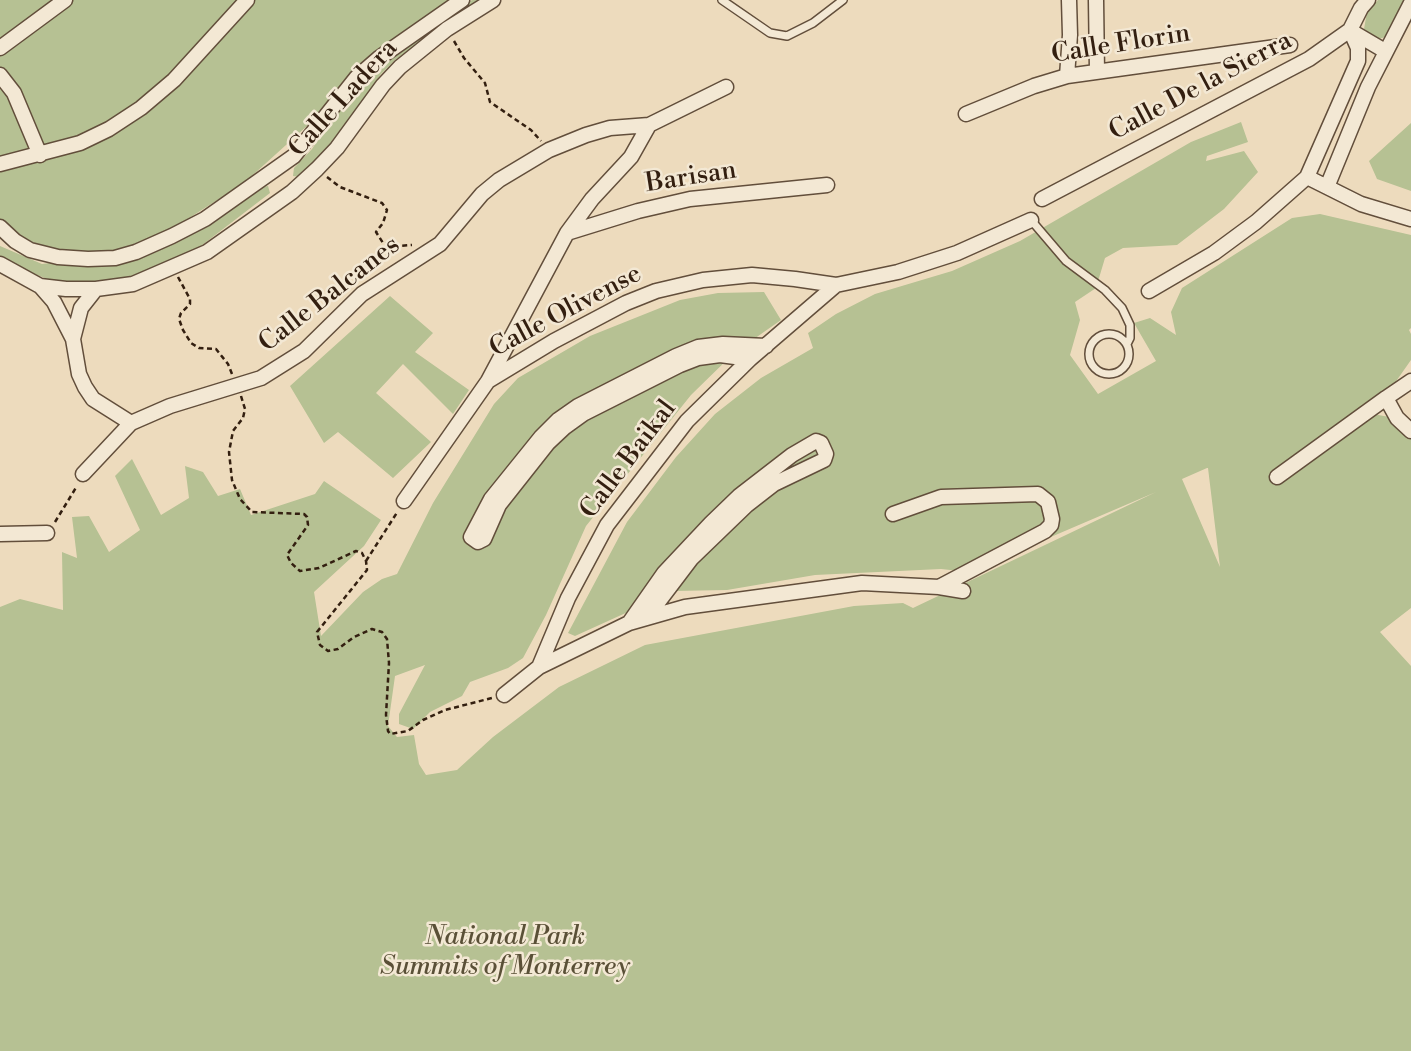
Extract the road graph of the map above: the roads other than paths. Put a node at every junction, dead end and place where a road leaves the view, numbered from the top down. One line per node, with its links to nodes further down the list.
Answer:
1 (65, 0): 13 (street)
2 (247, 0): 23 (street)
3 (462, 0): 25 (street, Calle Ladera)
4 (493, 0): 29 (street, Calle Ladera)
5 (722, 0): 6 (lane)
6 (843, 0)
7 (1069, 0): 17 (street)
8 (1096, 0): 15 (street)
9 (1368, 0): 11 (street, Calle De la Sierra)
10 (1411, 3): 14 (street)
11 (1350, 30): 14 (street); 18 (street); 30 (street, Calle De la Sierra)
12 (1290, 45): 15 (street, Calle Florin)
13 (0, 48)
14 (1385, 51): 19 (street)
15 (1097, 72): 17 (street, Calle Florin)
16 (0, 75): 23 (street)
17 (1067, 76): 21 (street, Calle Florin)
18 (1351, 79): 19 (street); 26 (street)
19 (1368, 87): 28 (street)
20 (726, 88): 22 (street)
21 (966, 114)
22 (649, 125): 34 (street); 47 (street, Calle Balcanes)
23 (40, 155): 24 (street)
24 (0, 164)
25 (275, 172): 29 (street); 33 (street, Calle Ladera)
26 (1307, 177): 28 (street); 39 (street)
27 (827, 185): 34 (street, Barisan)
28 (1327, 187): 31 (street)
29 (292, 192): 38 (street, Calle Ladera)
30 (1042, 200)
31 (1411, 219)
32 (1031, 220): 36 (street, Calle Olivense); 41 (lane)
33 (2, 231)
34 (567, 233): 44 (street)
35 (0, 264): 37 (street, Calle Ladera)
36 (836, 285): 42 (street, Calle Baikal); 44 (street, Calle Olivense)
37 (40, 286): 38 (street, Calle Ladera); 40 (street)
38 (96, 289): 40 (street)
39 (1149, 291)
40 (73, 339): 47 (street)
41 (1127, 344): 41 (lane)
42 (766, 345): 43 (street, Calle Baikal); 43 (street)
43 (750, 359): 59 (street, Calle Baikal)
44 (488, 381): 51 (street)
45 (1411, 381): 46 (street)
46 (1386, 398): 48 (street); 50 (street)
47 (131, 423): 49 (street)
48 (1411, 431)
49 (83, 474)
50 (1278, 477)
51 (404, 500)
52 (892, 514): 55 (street)
53 (47, 533): 54 (street)
54 (0, 534)
55 (939, 587): 56 (street); 57 (street)
56 (963, 591)
57 (647, 617): 58 (street); 58 (street)
58 (629, 624): 59 (street)
59 (539, 667): 60 (street, Calle Baikal)
60 (504, 695)

